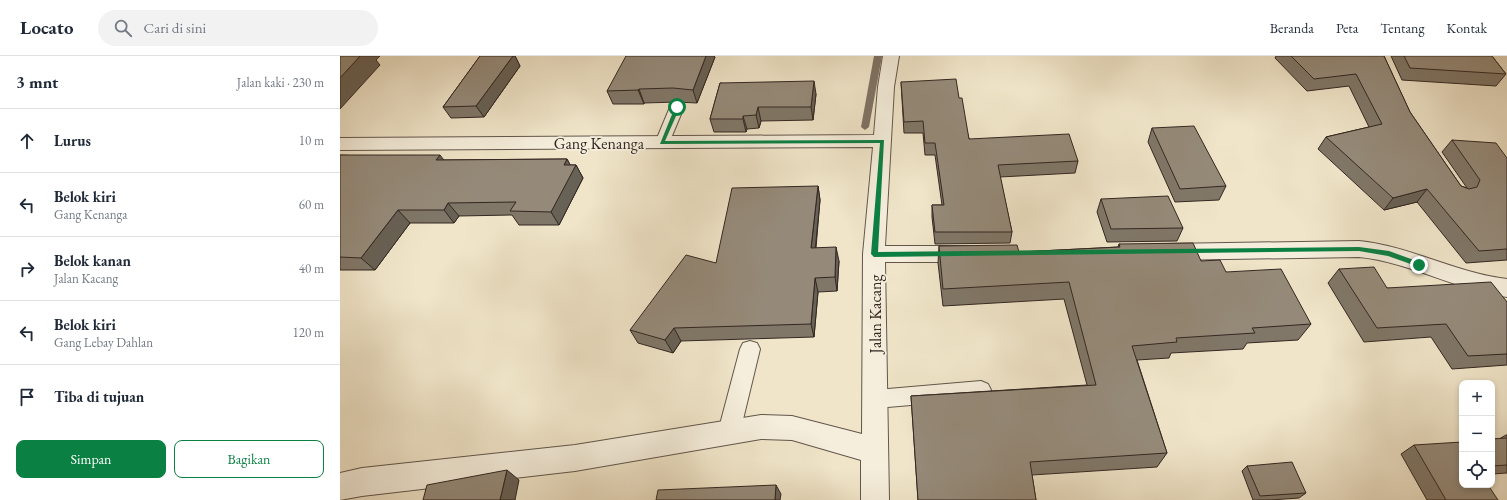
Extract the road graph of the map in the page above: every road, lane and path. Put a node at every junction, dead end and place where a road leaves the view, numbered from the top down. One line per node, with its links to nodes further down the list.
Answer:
1 (891, 56): 3 (street, Jalan Kacang)
2 (677, 107): 4 (lane)
3 (882, 141): 4 (street, Gang Kenanga); 7 (street, Jalan Kacang)
4 (662, 143): 5 (street, Gang Kenanga)
5 (340, 144)
6 (1149, 252): 9 (street)
7 (874, 254): 8 (street); 12 (street, Jalan Kacang)
8 (984, 254)
9 (1507, 288)
10 (750, 349): 13 (lane)
11 (981, 390): 12 (lane)
12 (876, 399): 14 (street, Jalan Kacang)
13 (729, 432): 14 (street); 15 (street)
14 (876, 452): 16 (street, Jalan Kacang)
15 (340, 487)
16 (875, 500)

